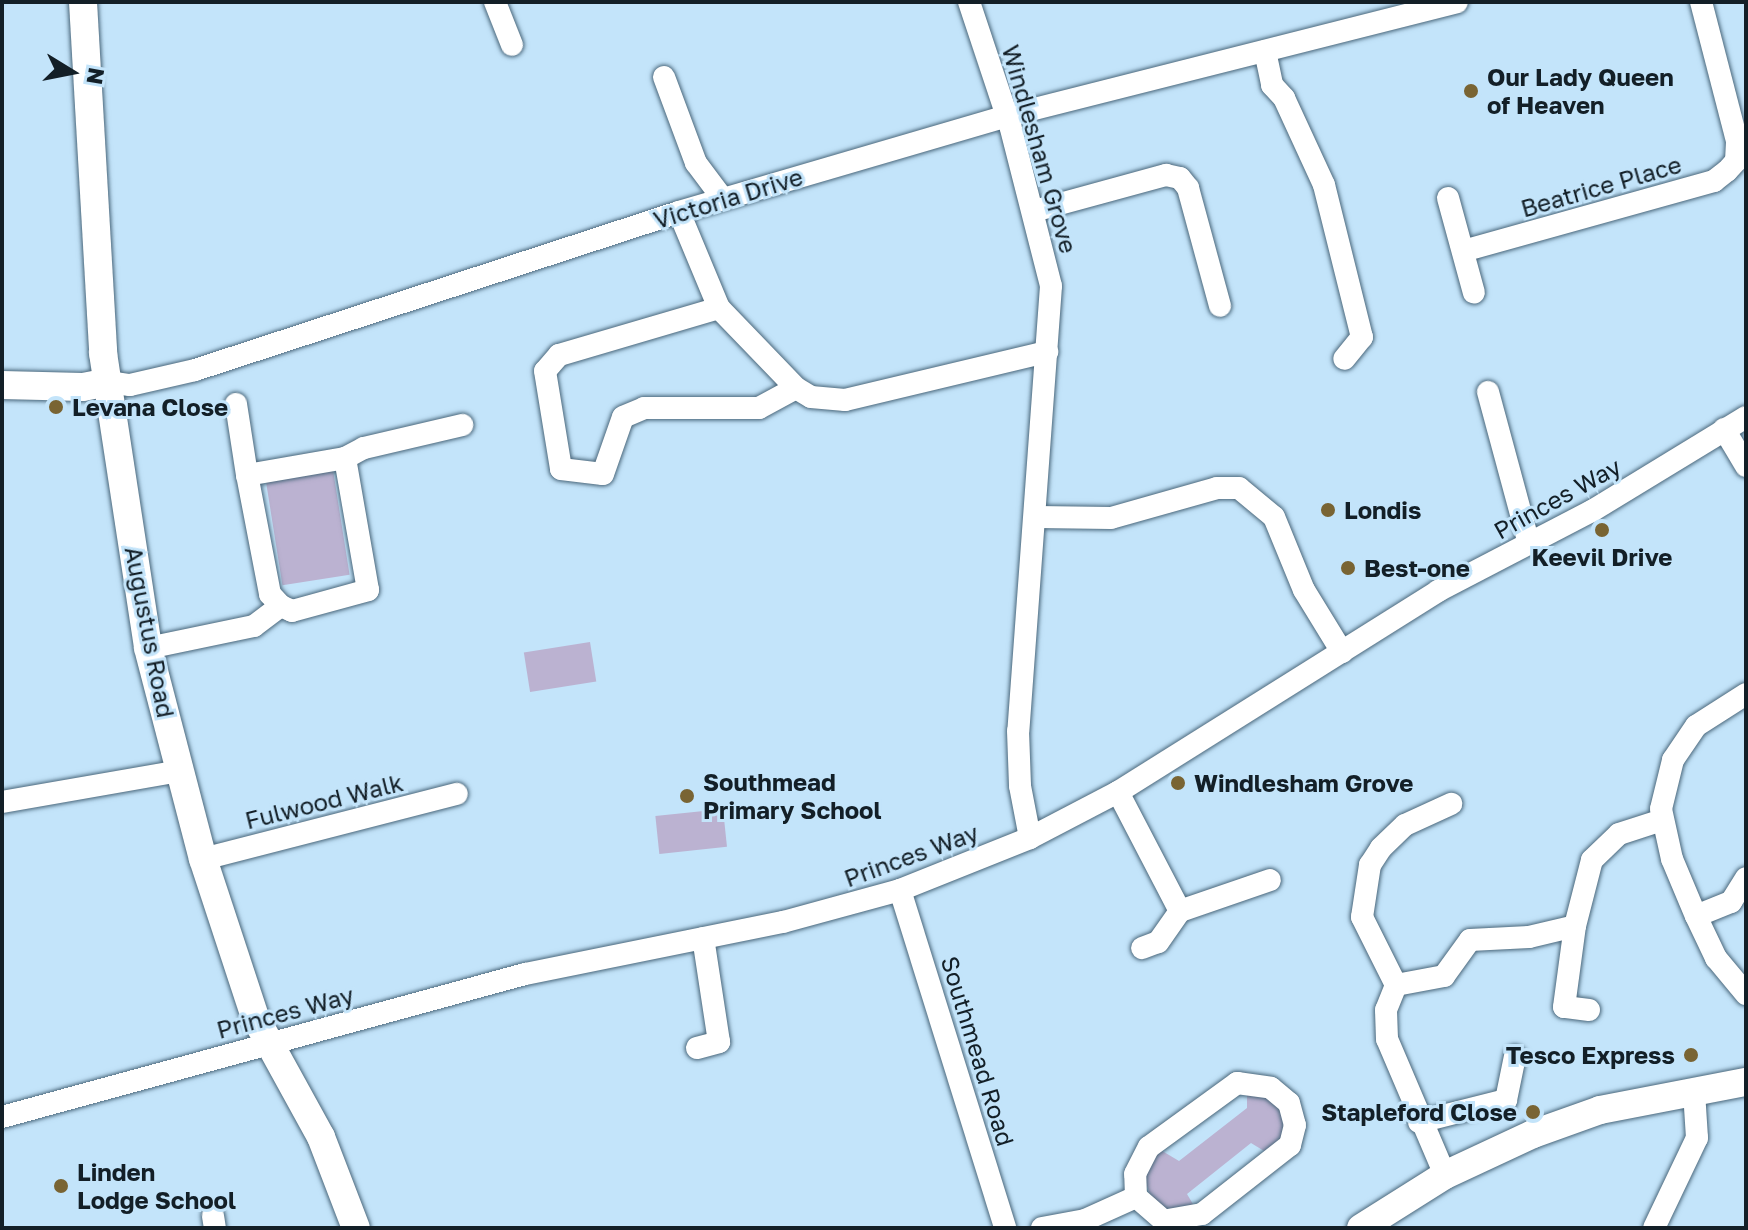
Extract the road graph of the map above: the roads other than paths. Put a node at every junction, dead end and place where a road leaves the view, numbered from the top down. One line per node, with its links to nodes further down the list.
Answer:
1 (83, 2): 21 (street, Augustus Road)
2 (495, 2): 6 (street)
3 (969, 2): 9 (street, Windlesham Grove)
4 (1701, 2): 10 (street, Beatrice Place)
5 (1452, 3): 7 (street, Victoria Drive)
6 (512, 45)
7 (1265, 51): 9 (street, Victoria Drive); 20 (street)
8 (664, 77): 12 (street)
9 (1007, 116): 12 (street, Victoria Drive); 13 (street, Windlesham Grove)
10 (1742, 154): 15 (street, Beatrice Place)
11 (1448, 198): 15 (street)
12 (723, 199): 14 (street, Victoria Drive)
13 (1034, 211): 17 (street); 19 (street, Windlesham Grove)
14 (679, 212): 18 (street); 21 (street, Victoria Drive)
15 (1463, 251): 16 (street)
16 (1474, 293)
17 (1220, 306)
18 (719, 308): 23 (street); 23 (street)
19 (1047, 352): 23 (street); 32 (street, Windlesham Grove)
20 (1344, 359)
21 (108, 382): 22 (street, Victoria Drive); 35 (street, Augustus Road)
22 (2, 385)
23 (796, 388)
24 (1488, 392): 33 (street)
25 (236, 404): 31 (street)
26 (1746, 417): 28 (street, Princes Way)
27 (462, 425): 29 (street)
28 (1724, 429): 30 (street); 33 (street, Princes Way)
29 (345, 458): 31 (street); 34 (street)
30 (1746, 466)
31 (247, 475): 34 (street)
32 (1037, 517): 36 (street); 44 (street, Windlesham Grove)
33 (1529, 544): 36 (street, Princes Way)
34 (281, 606): 35 (street)
35 (148, 648): 38 (street, Augustus Road)
36 (1342, 652): 39 (street, Princes Way)
37 (1746, 694): 43 (street)
38 (180, 771): 41 (street); 45 (street, Augustus Road)
39 (1118, 792): 44 (street, Princes Way); 49 (street)
40 (457, 794): 45 (street, Fulwood Walk)
41 (2, 802)
42 (1451, 804): 54 (street)
43 (1662, 820): 50 (street); 51 (street)
44 (1030, 838): 48 (street, Princes Way)
45 (203, 859): 57 (street, Augustus Road)
46 (1746, 878): 50 (street)
47 (1270, 880): 49 (street)
48 (900, 890): 52 (street, Princes Way); 67 (street, Southmead Road)
49 (1180, 911): 53 (street)
50 (1696, 916): 55 (street)
51 (1575, 926): 54 (street); 56 (street)
52 (703, 938): 57 (street, Princes Way); 58 (street)
53 (1142, 948)
54 (1396, 985): 63 (street)
55 (1746, 994)
56 (1589, 1010)
57 (268, 1043): 62 (street, Princes Way); 66 (street, Augustus Road)
58 (697, 1048)
59 (1515, 1056): 63 (street)
60 (1746, 1082): 61 (street)
61 (1694, 1091): 64 (street); 70 (street)
62 (2, 1117)
63 (1419, 1122): 64 (street)
64 (1445, 1175): 69 (street)
65 (1136, 1197): 65 (street); 68 (street)
66 (356, 1228)
67 (1005, 1228)
68 (1042, 1228)
69 (1361, 1228)
70 (1654, 1228)

